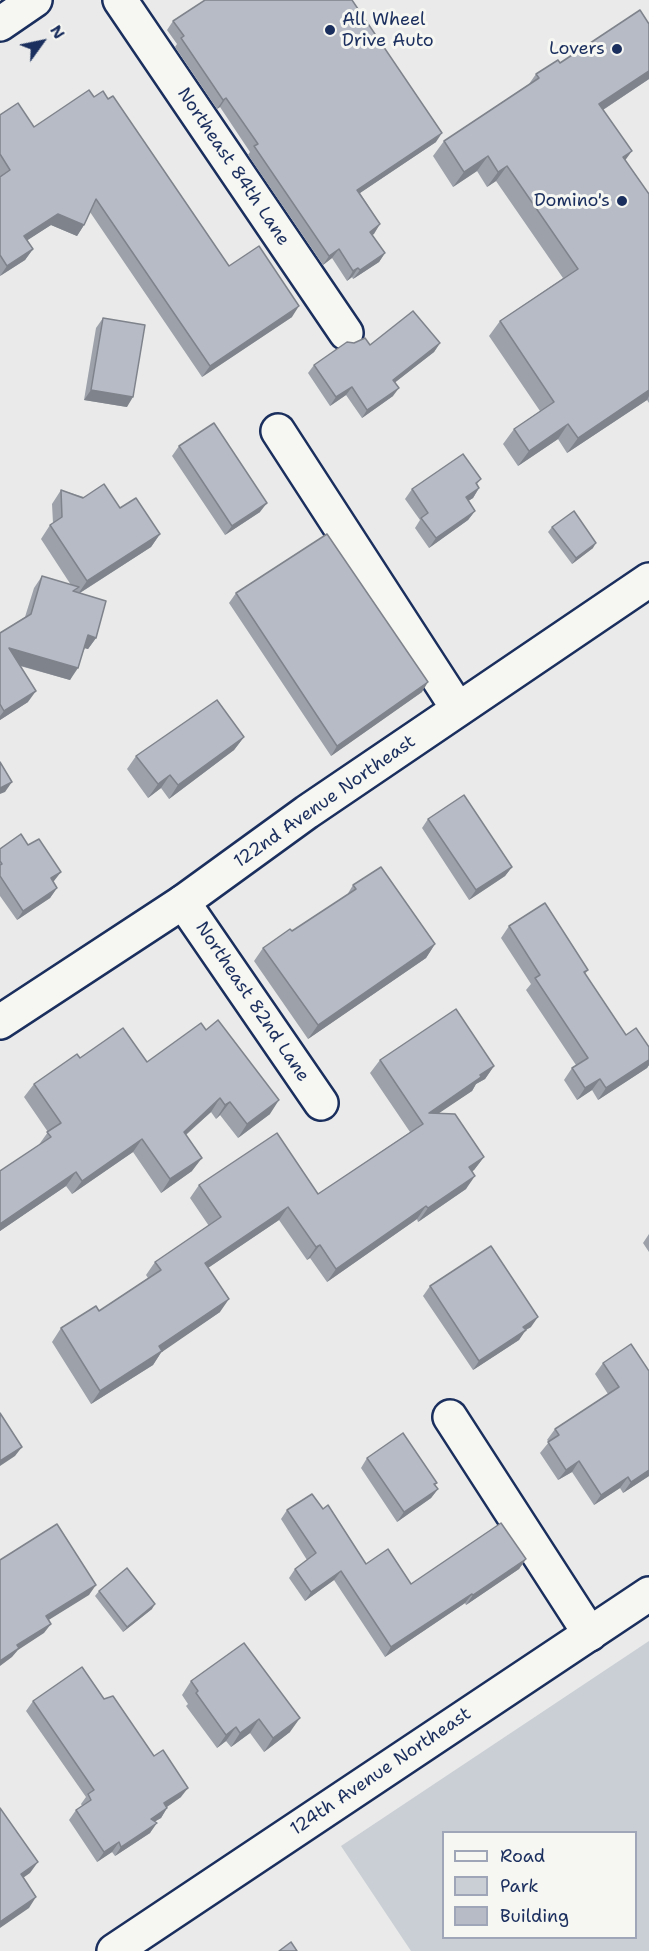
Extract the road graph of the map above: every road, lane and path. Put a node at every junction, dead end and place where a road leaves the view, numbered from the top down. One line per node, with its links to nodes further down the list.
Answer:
1 (35, 0): 3 (street)
2 (120, 0): 4 (street, Northeast 84th Lane)
3 (0, 24)
4 (346, 333)
5 (278, 431): 7 (street)
6 (649, 580): 7 (street, 122nd Avenue Northeast)
7 (458, 710): 8 (street, 122nd Avenue Northeast)
8 (183, 902): 9 (street, 122nd Avenue Northeast); 10 (street, Northeast 82nd Lane)
9 (0, 1022)
10 (321, 1103)
11 (450, 1417): 13 (street)
12 (649, 1594): 13 (street, 124th Avenue Northeast)
13 (590, 1634): 14 (street, 124th Avenue Northeast)
14 (117, 1950)

